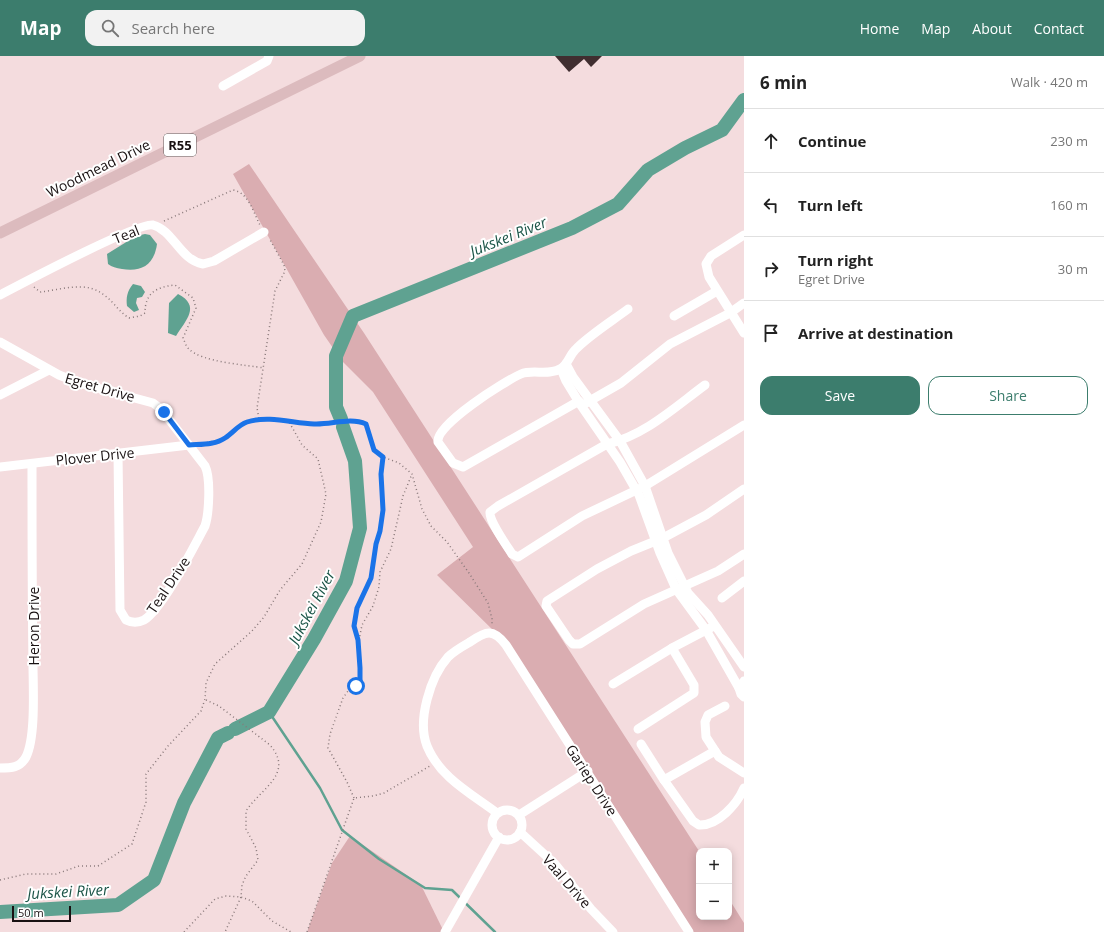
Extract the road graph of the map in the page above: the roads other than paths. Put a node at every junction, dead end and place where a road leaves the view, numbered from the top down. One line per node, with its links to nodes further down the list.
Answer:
1 (269, 56): 3 (street)
2 (360, 56): 5 (main road, Woodmead Drive / R55)
3 (223, 86)
4 (264, 232): 8 (street, Teal)
5 (0, 233)
6 (744, 236): 7 (street)
7 (717, 291): 11 (street); 12 (street)
8 (0, 295)
9 (744, 303): 11 (street)
10 (628, 309): 15 (street)
11 (730, 313): 13 (street); 19 (street)
12 (674, 316)
13 (744, 333)
14 (0, 342): 16 (street, Egret Drive)
15 (564, 366): 19 (street); 20 (street); 20 (street)
16 (49, 370): 18 (street); 24 (street, Egret Drive)
17 (705, 385): 22 (street)
18 (0, 395)
19 (590, 401): 20 (street); 22 (street)
20 (580, 404): 23 (street)
21 (744, 425): 28 (street)
22 (620, 441): 23 (street); 28 (street)
23 (607, 444): 28 (street); 28 (street)
24 (189, 445): 25 (street, Plover Drive); 25 (street, Teal Drive)
25 (118, 454): 26 (street, Plover Drive)
26 (32, 464): 27 (street, Plover Drive); 46 (street, Heron Drive)
27 (0, 467)
28 (640, 487): 30 (street)
29 (744, 489): 30 (street)
30 (660, 539): 33 (street); 33 (street)
31 (744, 554): 33 (street)
32 (744, 581): 34 (street)
33 (680, 587): 35 (street); 36 (street)
34 (722, 598)
35 (715, 625): 36 (street); 38 (street)
36 (706, 630): 37 (street); 40 (street)
37 (672, 648): 39 (street); 43 (street)
38 (744, 668)
39 (613, 684)
40 (742, 685): 41 (street)
41 (744, 697)
42 (725, 706): 45 (street)
43 (638, 729)
44 (642, 744): 49 (street)
45 (715, 751): 48 (street); 49 (street)
46 (0, 768)
47 (588, 771): 51 (street, Gariep Drive); 52 (street); 57 (street, Gariep Drive)
48 (744, 773)
49 (664, 780): 50 (street)
50 (744, 788)
51 (497, 813): 52 (street); 54 (street)
52 (519, 815): 53 (street)
53 (520, 832): 54 (street); 56 (street, Vaal Drive)
54 (499, 837): 55 (street)
55 (444, 932)
56 (613, 932)
57 (689, 932)

